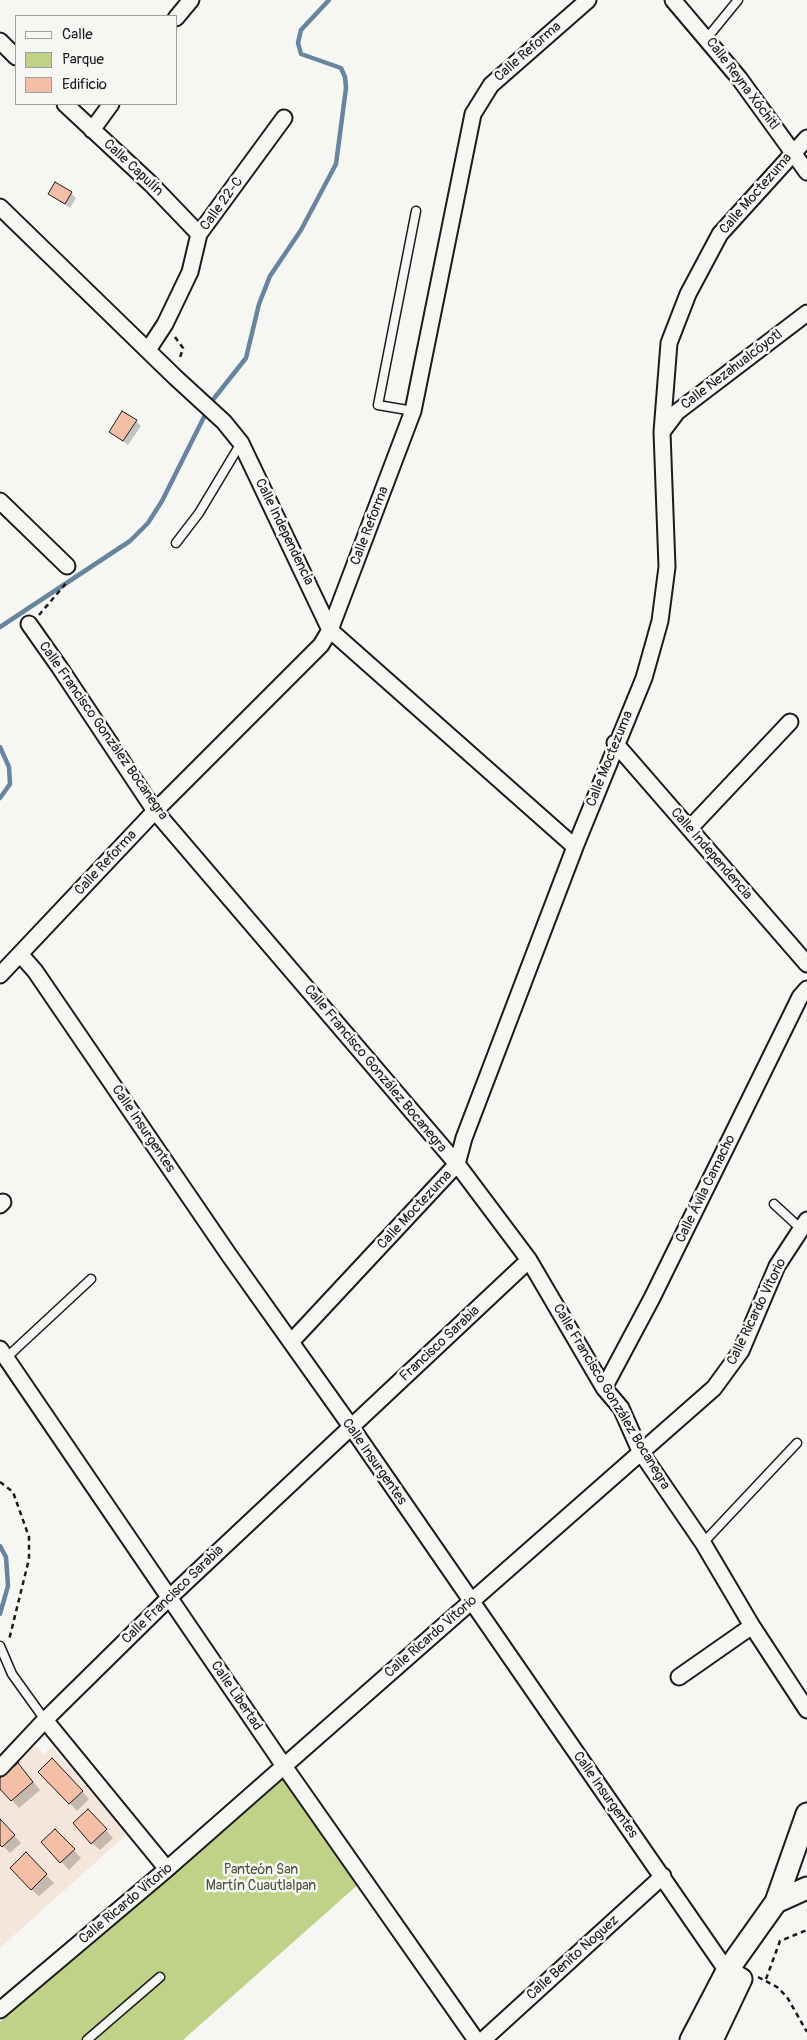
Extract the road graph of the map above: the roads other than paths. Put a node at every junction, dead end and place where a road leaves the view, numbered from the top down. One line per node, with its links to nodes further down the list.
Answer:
1 (191, 0): 5 (street)
2 (588, 0): 21 (street, Calle Reforma)
3 (673, 0): 6 (street, Calle Reyna Xóchitl)
4 (738, 0): 6 (lane)
5 (178, 16)
6 (707, 38): 14 (street, Calle Reyna Xóchitl)
7 (0, 42): 8 (street)
8 (15, 56)
9 (66, 105): 12 (street, Calle Capulín)
10 (110, 105): 12 (street)
11 (284, 118): 18 (street, Calle 22-C)
12 (92, 130): 18 (street, Calle Capulín)
13 (807, 138): 14 (street, Calle Moctezuma)
14 (792, 151): 15 (street, Calle Reyna Xóchitl); 22 (street, Calle Moctezuma)
15 (807, 172)
16 (0, 207): 20 (street, Calle Independencia)
17 (416, 211): 21 (lane)
18 (199, 234): 20 (street, Calle 22-C)
19 (807, 313): 22 (street, Calle Nezahualcóyotl)
20 (148, 350): 23 (street, Calle Independencia)
21 (413, 411): 28 (street, Calle Reforma)
22 (662, 432): 30 (street, Calle Moctezuma)
23 (241, 443): 25 (lane); 28 (street, Calle Independencia)
24 (0, 501): 26 (street)
25 (176, 543)
26 (67, 566)
27 (29, 624): 31 (street, Calle Francisco González Bocanegra)
28 (330, 630): 31 (street, Calle Reforma); 33 (street, Calle Independencia)
29 (790, 722): 32 (street)
30 (615, 743): 32 (street, Calle Independencia); 33 (street, Calle Moctezuma)
31 (155, 811): 34 (street, Calle Reforma); 38 (street, Calle Francisco González Bocanegra)
32 (690, 828): 35 (street, Calle Independencia)
33 (575, 847): 38 (street, Calle Moctezuma)
34 (20, 954): 36 (street, Calle Reforma); 43 (street, Calle Insurgentes)
35 (807, 964)
36 (0, 974)
37 (807, 989): 45 (street, Calle Ávila Camacho)
38 (457, 1164): 41 (street, Calle Francisco González Bocanegra); 43 (street, Calle Moctezuma)
39 (774, 1204): 40 (lane)
40 (804, 1224): 48 (street, Calle Ricardo Vitorio)
41 (529, 1260): 45 (street, Calle Francisco González Bocanegra); 46 (street, Francisco Sarabia)
42 (91, 1279): 44 (lane)
43 (291, 1342): 46 (street, Calle Insurgentes)
44 (3, 1354): 50 (street, Calle Libertad)
45 (604, 1388): 48 (street, Calle Francisco González Bocanegra)
46 (352, 1428): 50 (street, Calle Francisco Sarabia); 51 (street, Calle Insurgentes)
47 (797, 1443): 49 (lane)
48 (640, 1451): 49 (street, Calle Francisco González Bocanegra); 51 (street, Calle Ricardo Vitorio)
49 (703, 1542): 52 (street, Calle Francisco González Bocanegra)
50 (170, 1597): 56 (street, Calle Francisco Sarabia); 57 (street, Calle Libertad)
51 (472, 1601): 57 (street, Calle Ricardo Vitorio); 61 (street, Calle Insurgentes)
52 (752, 1626): 54 (street); 55 (street, Calle Francisco González Bocanegra)
53 (0, 1646): 56 (lane)
54 (679, 1677)
55 (807, 1710)
56 (44, 1720): 58 (street, Calle Francisco Sarabia); 60 (street)
57 (284, 1766): 60 (street, Calle Ricardo Vitorio); 68 (street, Calle Libertad)
58 (0, 1768)
59 (807, 1814): 63 (main road)
60 (168, 1869): 66 (street, Calle Ricardo Vitorio)
61 (663, 1876): 64 (street, Calle Insurgentes); 69 (street, Calle Benito Noguez)
62 (807, 1888): 63 (main road)
63 (776, 1902): 64 (main road)
64 (734, 1975): 70 (main road); 71 (main road)
65 (160, 1977): 67 (lane)
66 (0, 2010)
67 (88, 2040)
68 (476, 2040)
69 (483, 2040)
70 (691, 2040)
71 (712, 2040)

